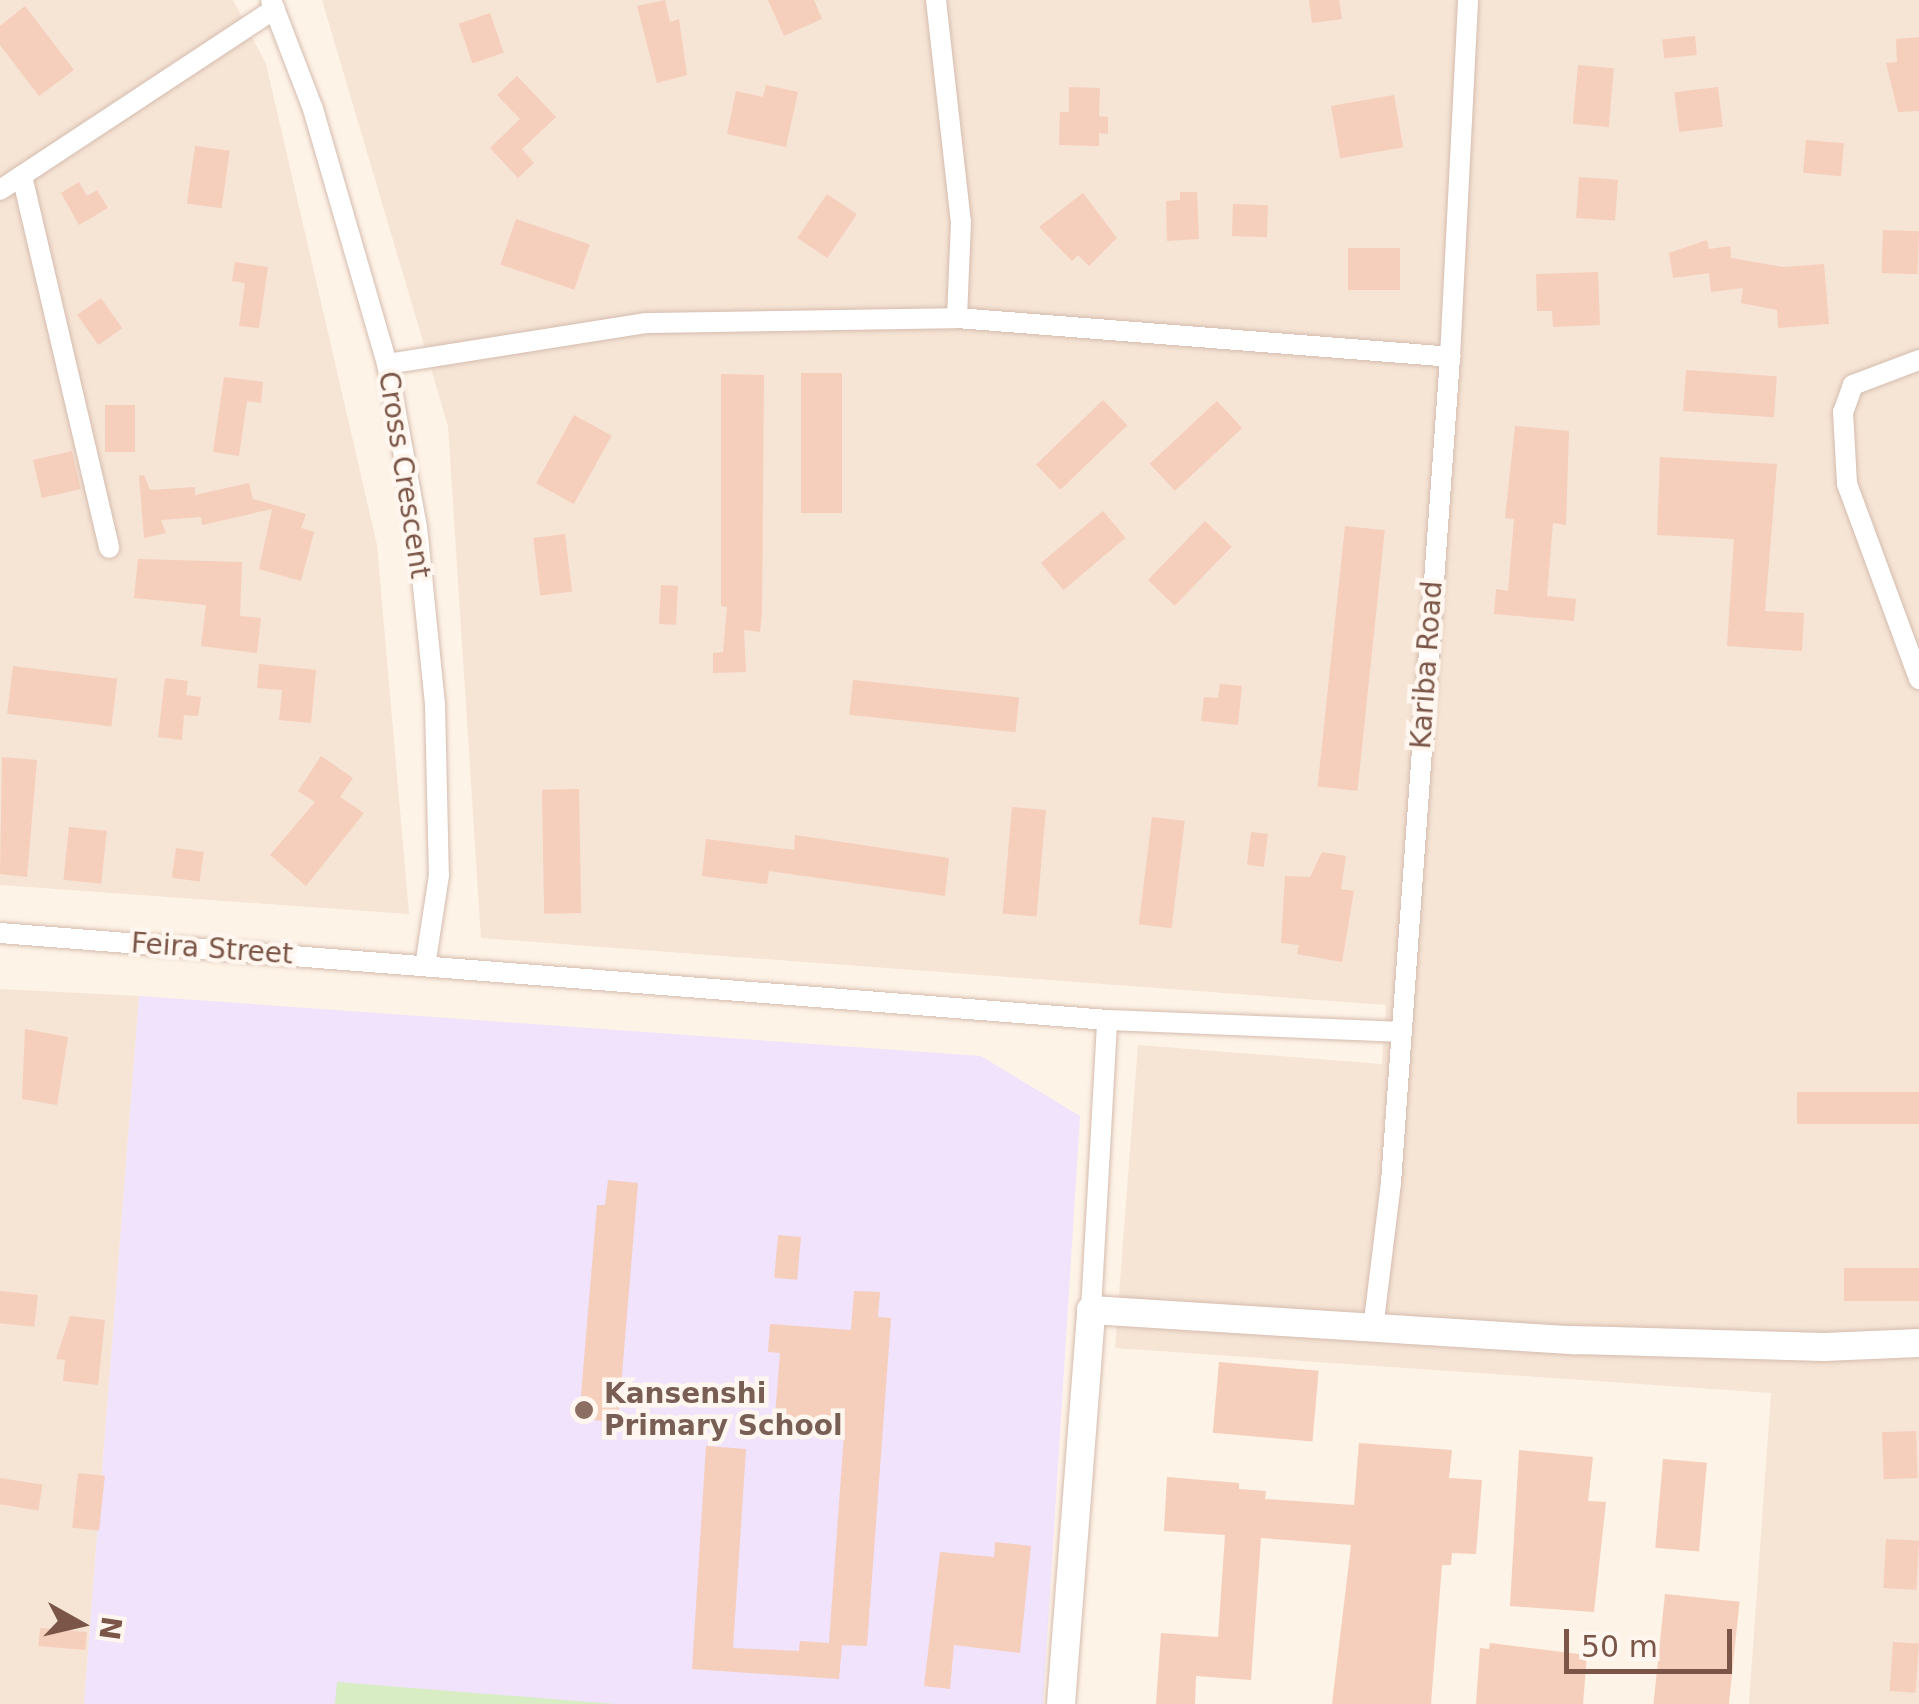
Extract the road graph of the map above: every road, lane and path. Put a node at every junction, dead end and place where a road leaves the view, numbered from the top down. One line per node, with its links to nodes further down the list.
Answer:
1 (936, 0): 6 (street)
2 (1468, 0): 7 (street, Kariba Road)
3 (272, 4): 4 (street); 9 (street, Cross Crescent)
4 (22, 176): 5 (street); 10 (street)
5 (0, 190)
6 (957, 318): 7 (street); 9 (street)
7 (1450, 357): 15 (street, Kariba Road)
8 (1919, 360): 11 (street)
9 (387, 364): 13 (street, Cross Crescent)
10 (109, 548)
11 (1919, 678)
12 (0, 933): 13 (street, Feira Street)
13 (425, 966): 14 (street, Feira Street)
14 (1107, 1020): 15 (street, Feira Street); 16 (street)
15 (1400, 1032): 17 (street, Kariba Road)
16 (1091, 1310): 17 (street); 19 (street)
17 (1374, 1329): 18 (street)
18 (1919, 1342)
19 (1061, 1704)

